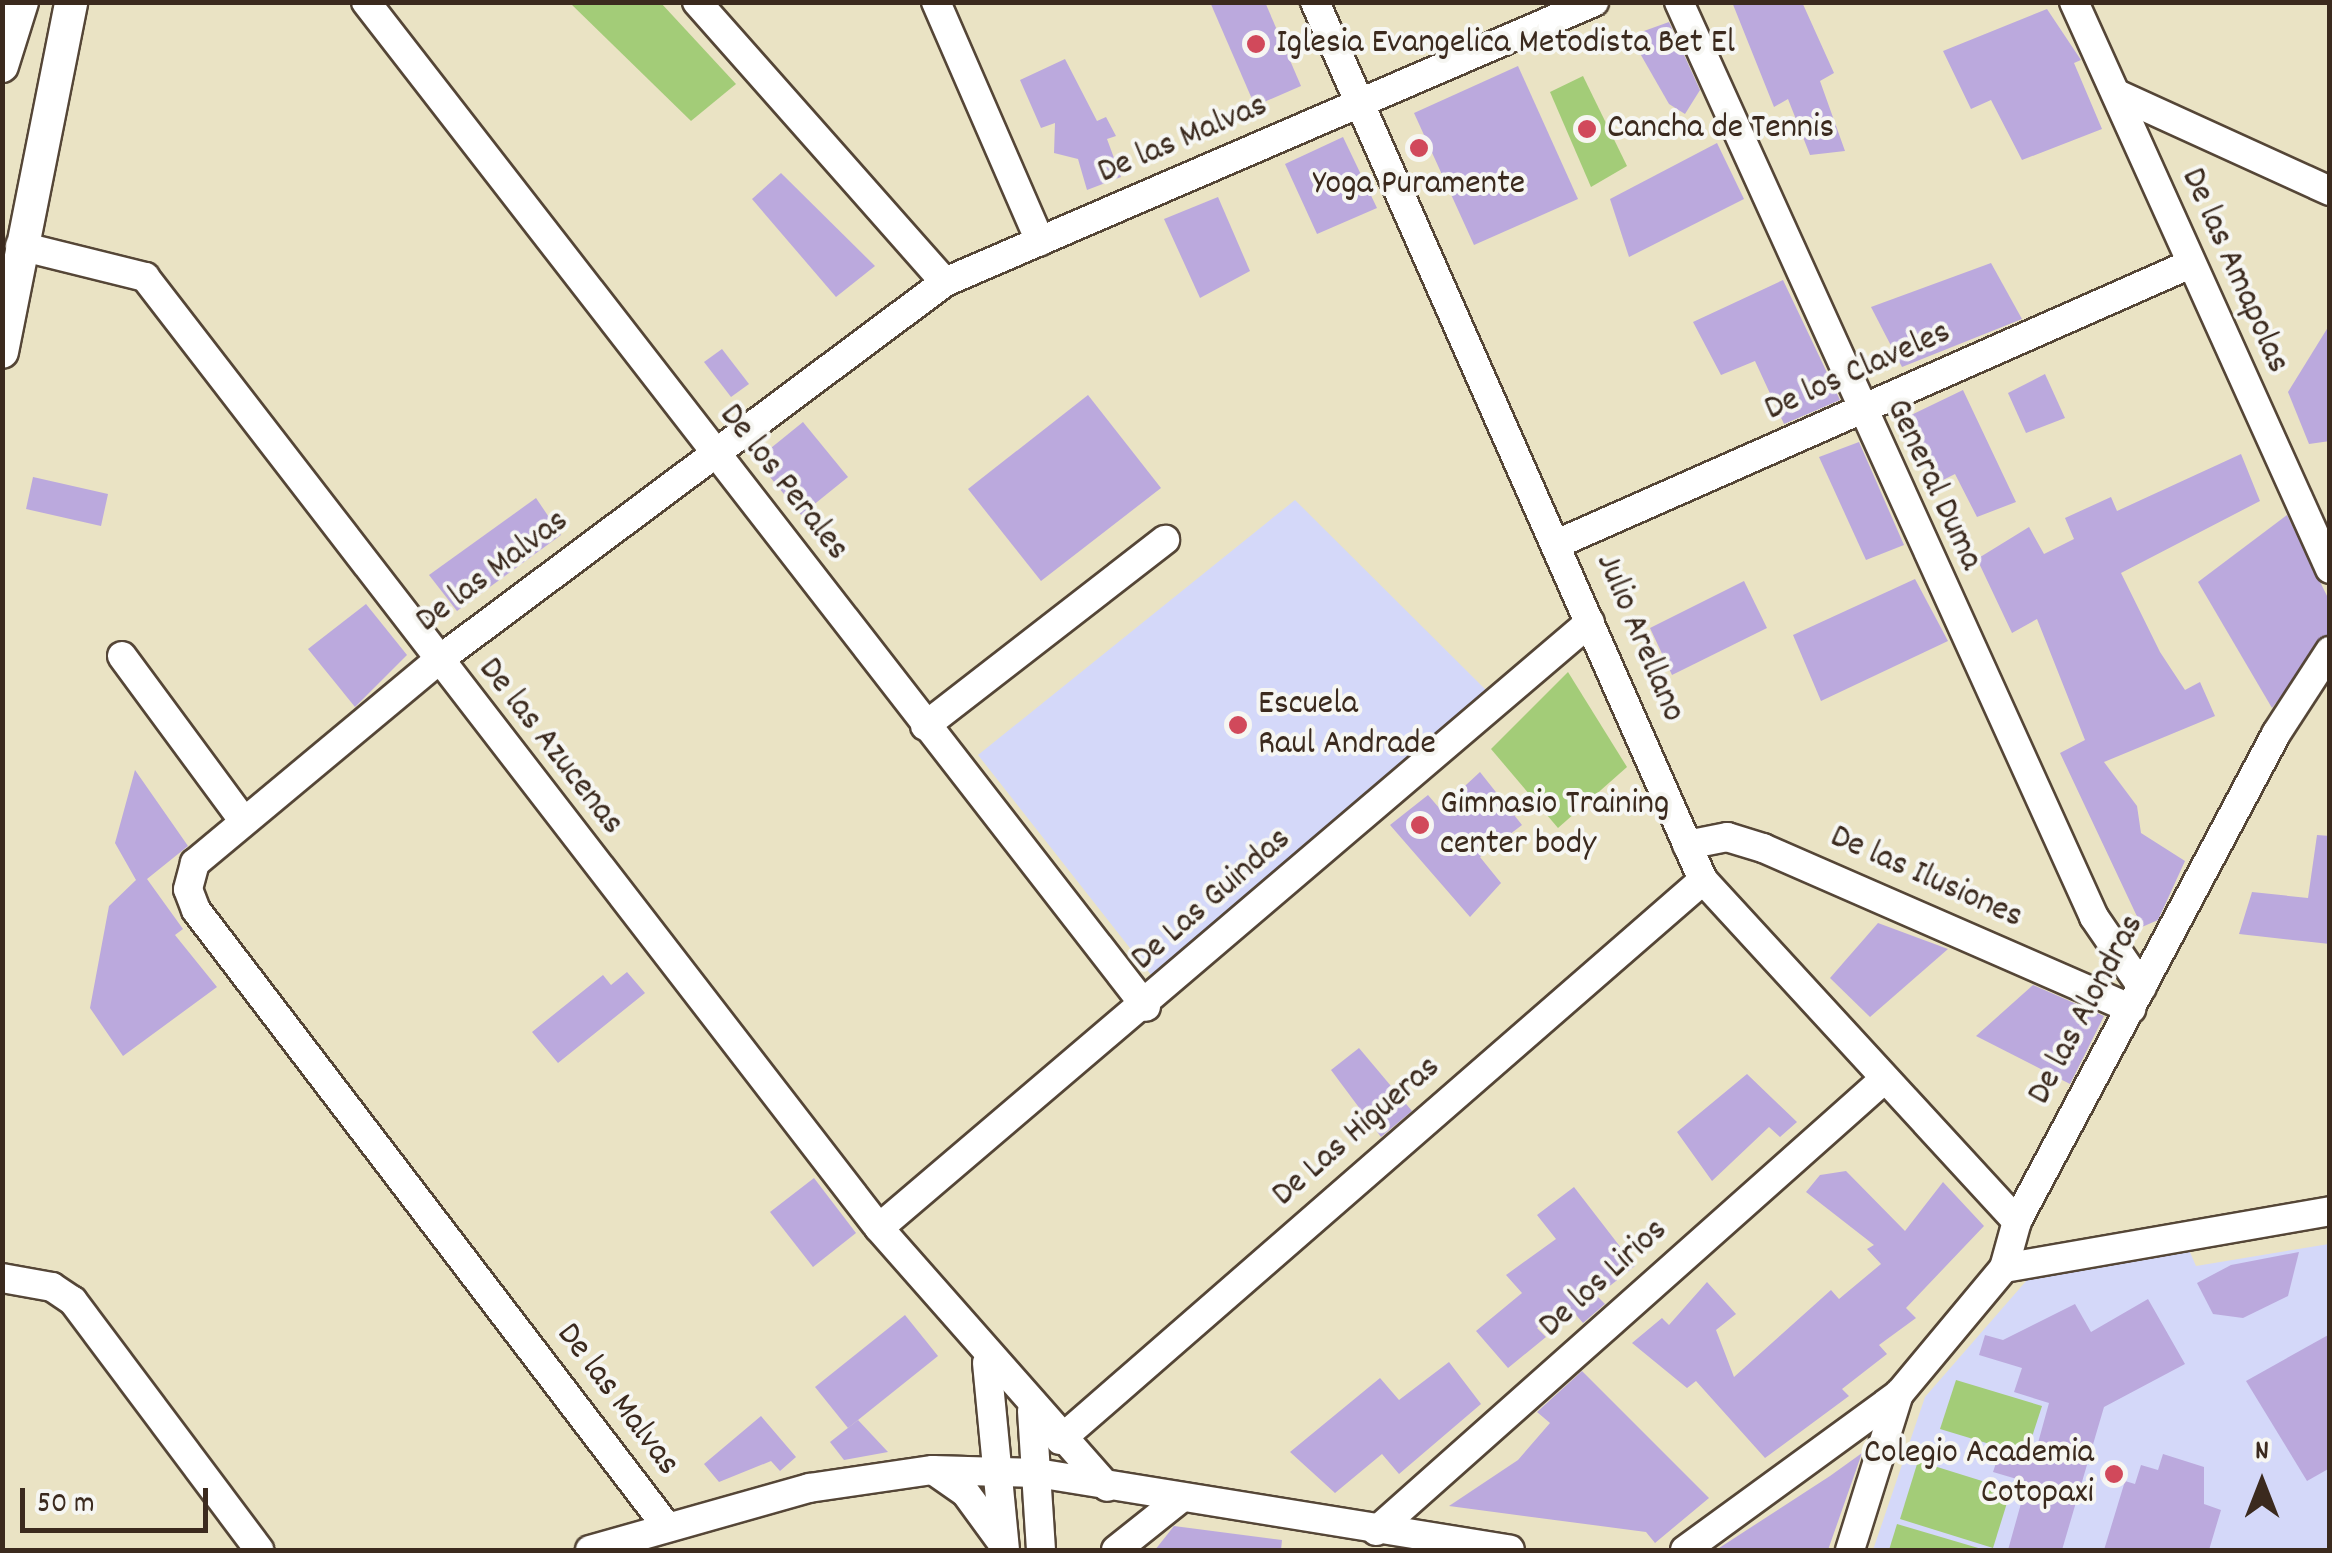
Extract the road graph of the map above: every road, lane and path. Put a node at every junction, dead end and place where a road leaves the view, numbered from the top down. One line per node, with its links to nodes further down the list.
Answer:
1 (22, 2): 10 (main road)
2 (71, 2): 15 (main road)
3 (366, 2): 20 (street, De los Perales)
4 (696, 2): 17 (street)
5 (936, 2): 14 (street)
6 (1315, 2): 12 (street, Julio Arellano)
7 (1594, 2): 12 (street, De las Malvas)
8 (1679, 2): 19 (street, General Duma)
9 (2074, 2): 11 (street, De las Amapolas)
10 (2, 66)
11 (2117, 94): 13 (street); 16 (street, De las Amapolas)
12 (1361, 105): 14 (street, De las Malvas); 22 (street, Julio Arellano)
13 (2330, 191)
14 (1040, 241): 17 (street, De las Malvas)
15 (20, 246): 18 (main road); 27 (street, De las Azucenas)
16 (2186, 266): 19 (street, De los Claveles); 23 (street, De las Amapolas)
17 (945, 282): 20 (street, De las Malvas)
18 (2, 352)
19 (1858, 414): 22 (street, De los Claveles); 32 (street, General Duma)
20 (711, 454): 27 (street, De las Malvas); 28 (street, De los Perales)
21 (1165, 540): 28 (street)
22 (1559, 543): 24 (street, Julio Arellano)
23 (2330, 569)
24 (1590, 622): 30 (street, Julio Arellano); 33 (street, De Las Guindas)
25 (2330, 651): 32 (street, De las Alondras)
26 (122, 656): 29 (street)
27 (436, 662): 29 (street, De las Malvas); 37 (street, De las Azucenas)
28 (925, 726): 33 (street, De los Perales)
29 (244, 820): 49 (street, De las Malvas)
30 (1687, 845): 31 (street, Julio Arellano); 32 (street, De las Ilusiones)
31 (1703, 880): 34 (street, Julio Arellano); 43 (street, De Las Higueras)
32 (2136, 998): 36 (street, De las Alondras)
33 (1146, 1007): 37 (street, De Las Guindas)
34 (1882, 1082): 36 (street, Julio Arellano); 50 (street, De los Lirios)
35 (2330, 1211): 38 (street)
36 (2017, 1221): 38 (street, De las Alondras)
37 (879, 1228): 40 (street, De las Azucenas)
38 (2004, 1268): 41 (street, De las Alondras)
39 (2, 1278): 52 (street)
40 (985, 1356): 42 (street, De las Azucenas); 45 (street)
41 (1899, 1394): 57 (street, De las Alondras); 58 (street, De las Alondras)
42 (1032, 1412): 43 (street, De las Azucenas); 46 (street)
43 (1060, 1440): 47 (street, De las Azucenas)
44 (932, 1470): 45 (street); 49 (street); 51 (street)
45 (1002, 1470): 46 (street); 51 (street)
46 (1037, 1474): 47 (street); 54 (street)
47 (1107, 1487): 48 (street)
48 (1180, 1499): 50 (street); 55 (street)
49 (668, 1527): 53 (street)
50 (1376, 1531): 56 (street)
51 (1005, 1548)
52 (258, 1550)
53 (590, 1550)
54 (1042, 1550)
55 (1116, 1550)
56 (1510, 1550)
57 (1685, 1550)
58 (1850, 1550)

